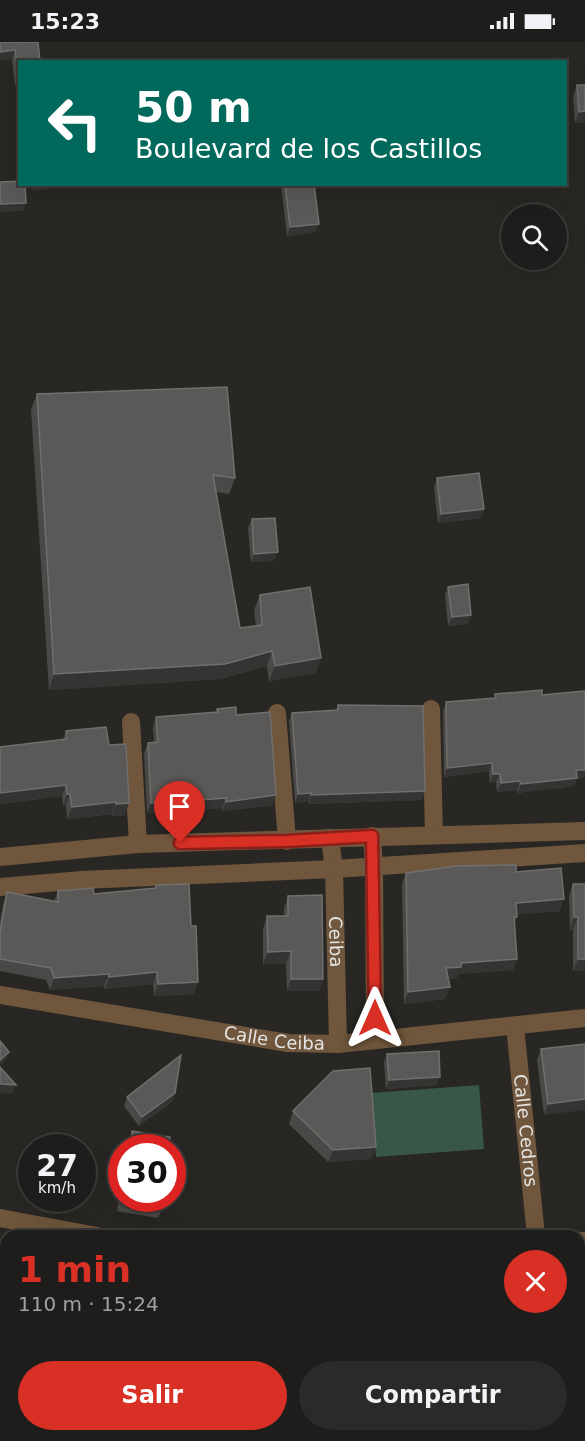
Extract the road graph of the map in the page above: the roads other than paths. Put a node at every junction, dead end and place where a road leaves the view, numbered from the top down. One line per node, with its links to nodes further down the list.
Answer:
1 (431, 710): 6 (street)
2 (278, 713): 8 (street)
3 (132, 722): 9 (street)
4 (585, 831): 6 (street)
5 (372, 836): 6 (street); 7 (street); 12 (street)
6 (434, 836)
7 (330, 838): 8 (street); 13 (street, Ceiba)
8 (287, 841): 9 (street)
9 (138, 844): 11 (street)
10 (585, 853): 12 (street)
11 (0, 857)
12 (374, 866): 13 (street); 18 (street)
13 (334, 869): 14 (street); 19 (street, Ceiba)
14 (0, 887)
15 (0, 995): 19 (street, Calle Ceiba)
16 (585, 1018): 17 (street, Calle Ceiba)
17 (515, 1026): 18 (street, Calle Ceiba); 22 (street, Calle Cedros)
18 (375, 1040): 19 (street, Calle Ceiba)
19 (338, 1044)
20 (0, 1218): 21 (street)
21 (23, 1230)
22 (535, 1230)

